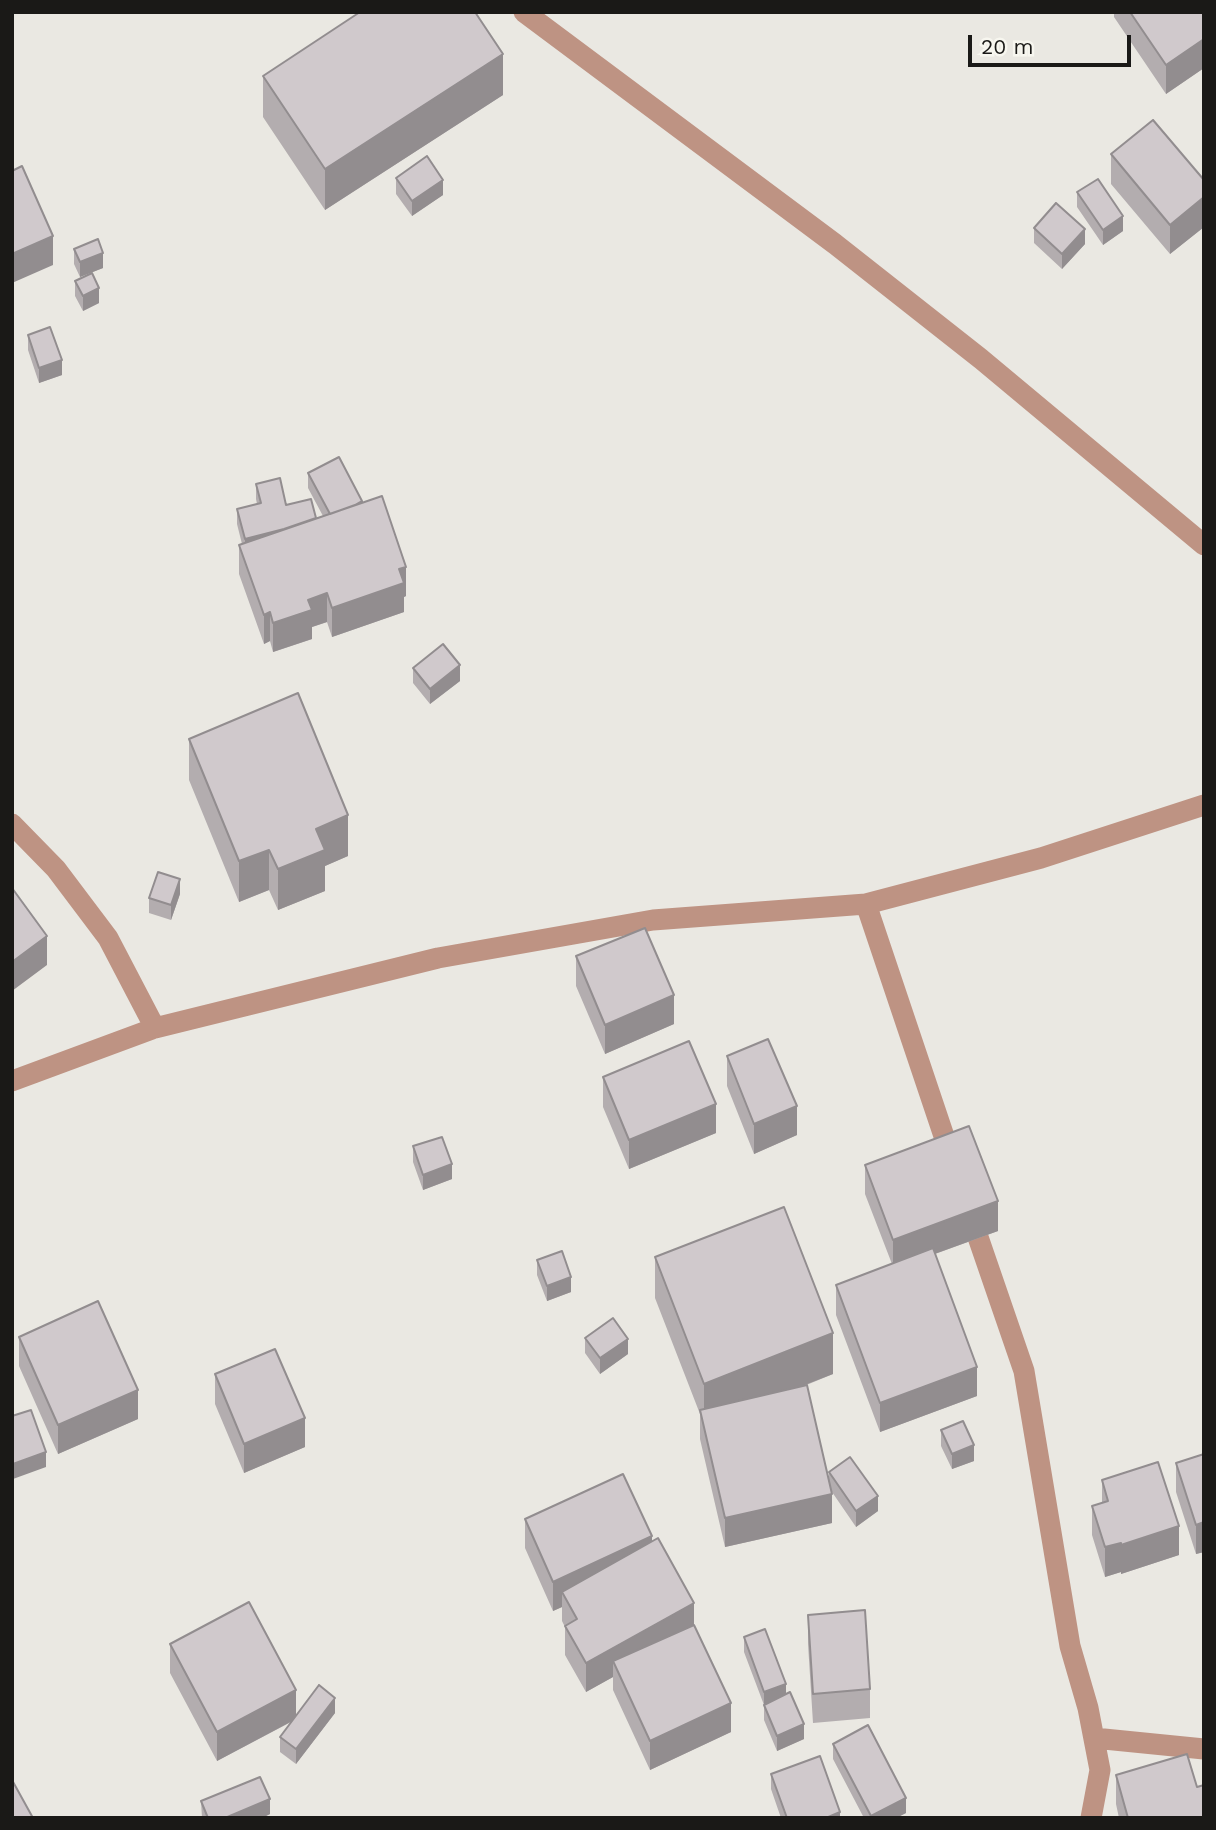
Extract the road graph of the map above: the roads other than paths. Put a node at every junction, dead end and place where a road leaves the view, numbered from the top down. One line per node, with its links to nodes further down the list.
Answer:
1 (524, 12): 2 (street)
2 (1204, 545)
3 (1204, 805): 5 (street)
4 (12, 824): 6 (street)
5 (866, 904): 6 (street); 8 (street)
6 (155, 1028): 7 (street)
7 (12, 1081)
8 (1094, 1738): 9 (street); 10 (street)
9 (1204, 1749)
10 (1091, 1818)

